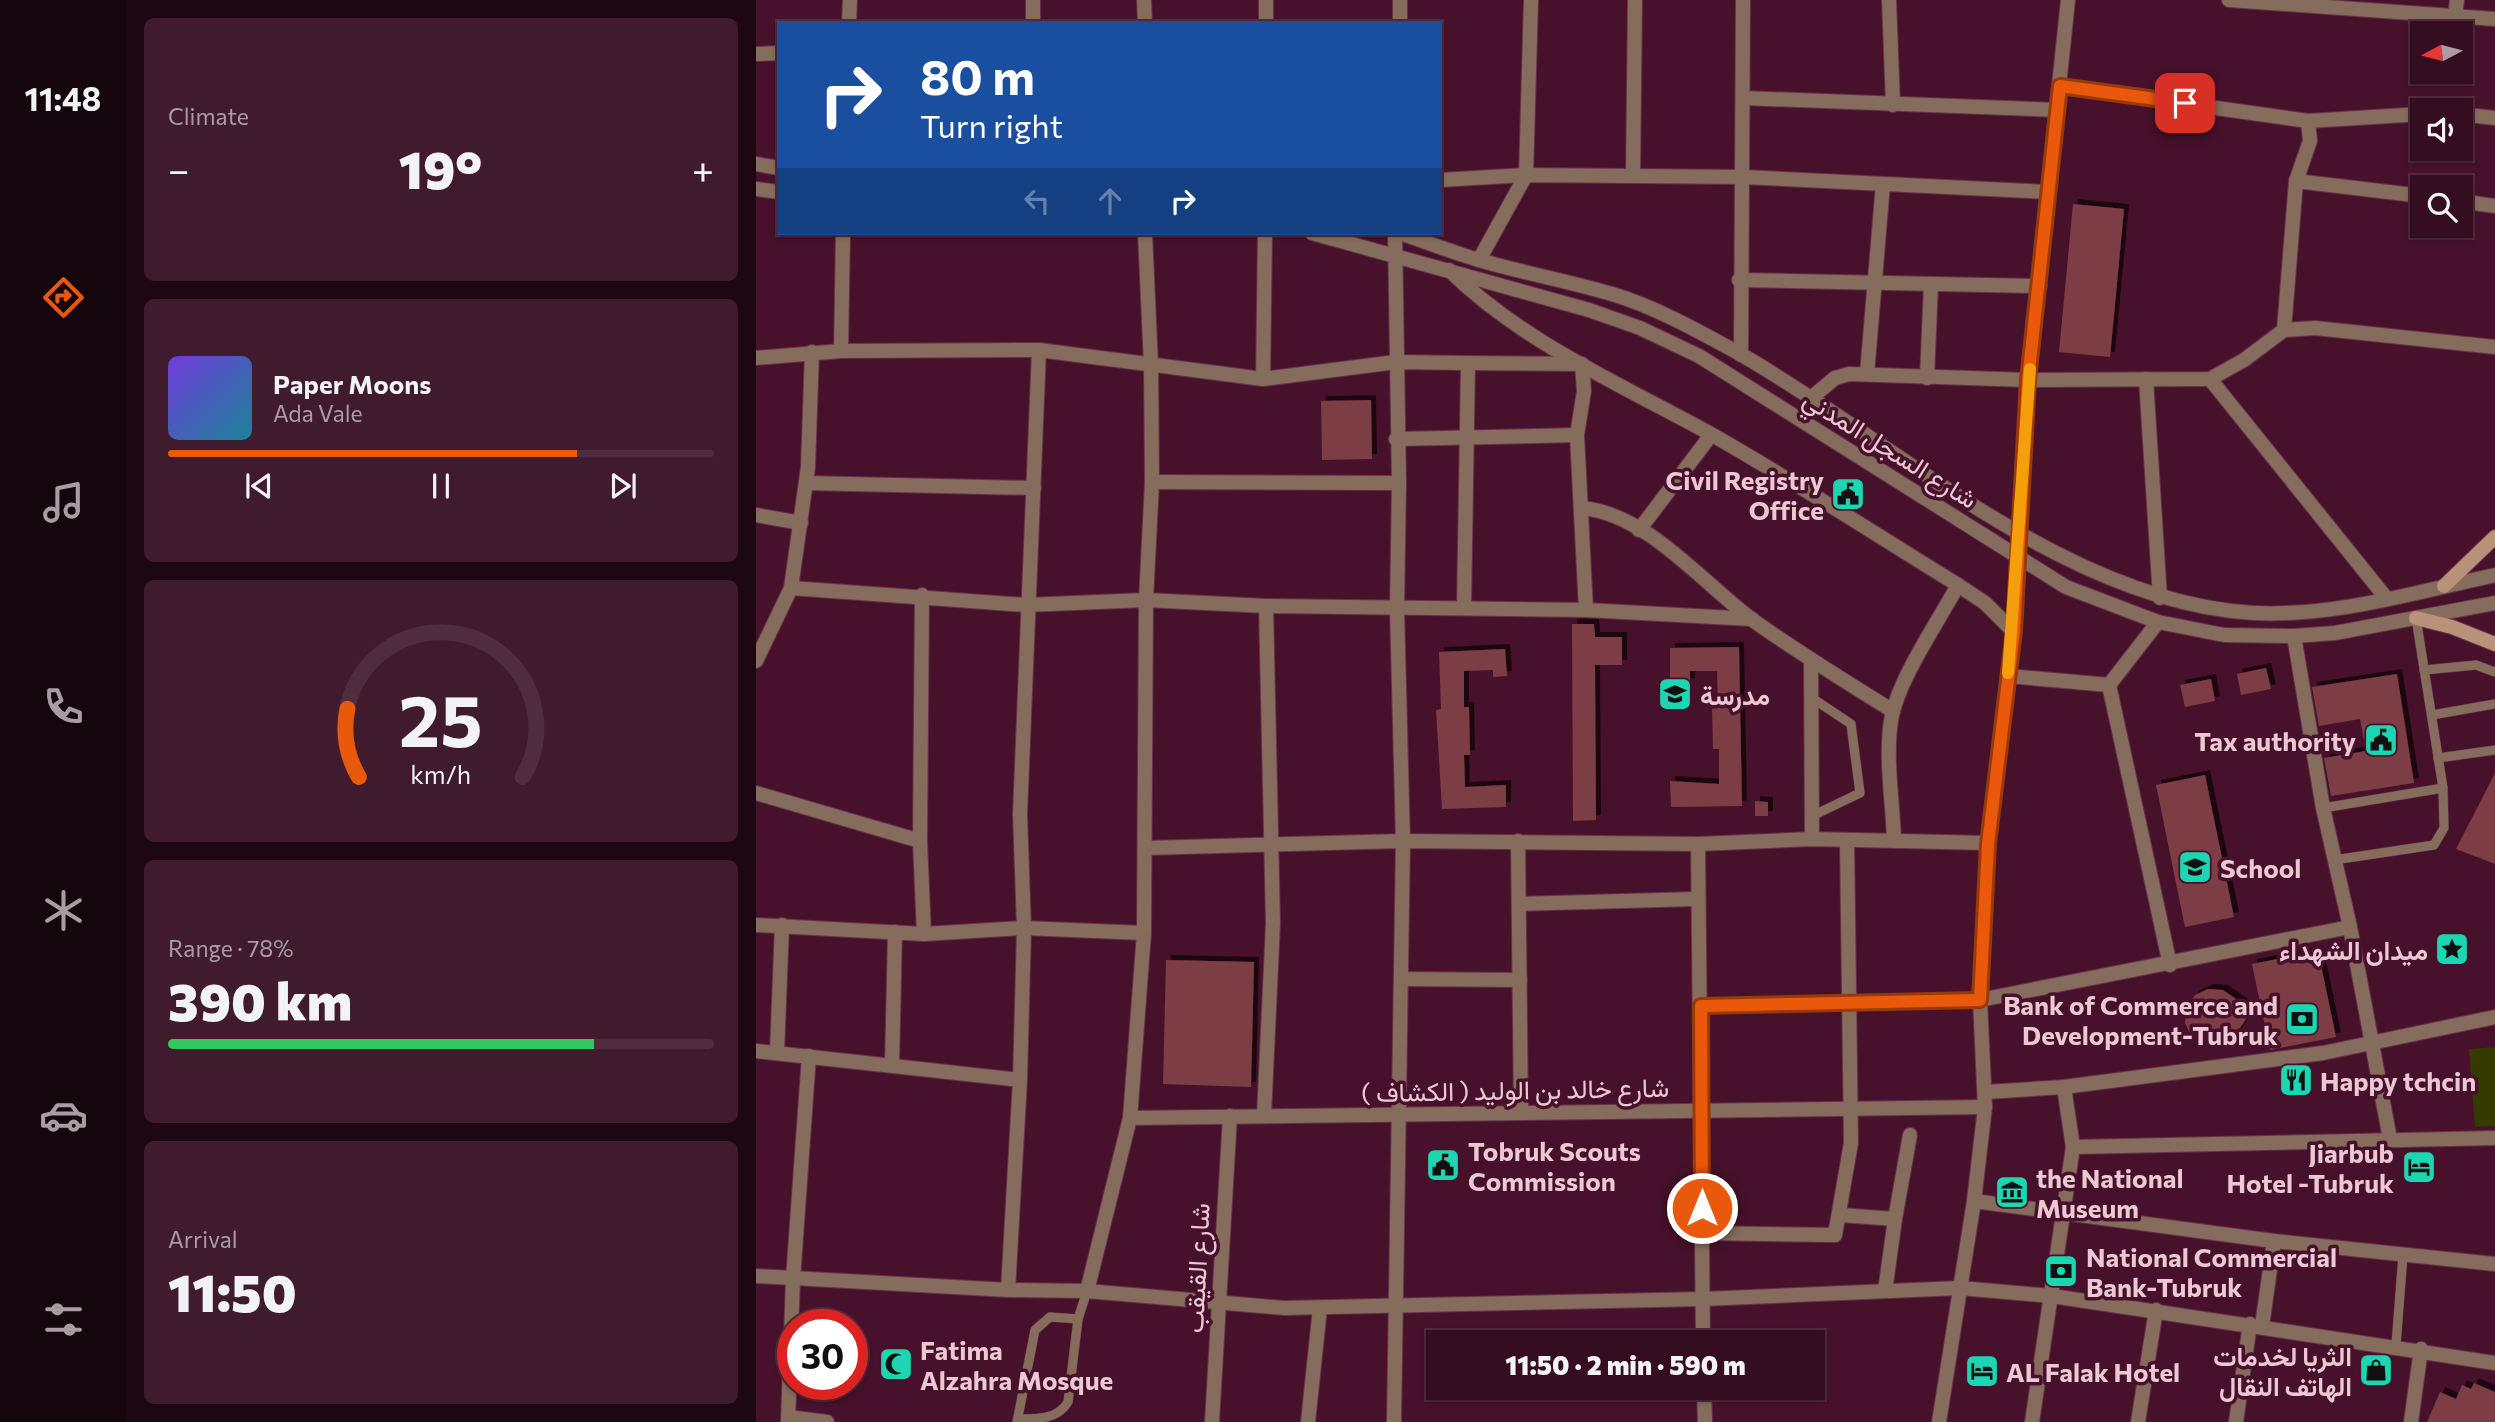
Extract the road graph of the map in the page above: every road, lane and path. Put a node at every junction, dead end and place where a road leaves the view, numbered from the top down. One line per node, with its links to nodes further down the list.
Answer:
1 (850, 0): 15 (street)
2 (1033, 0): 16 (street)
3 (1144, 0): 17 (street)
4 (1266, 0): 18 (street)
5 (1400, 0): 19 (street)
6 (1531, 0): 32 (street)
7 (1635, 0): 33 (street)
8 (1743, 0): 23 (street)
9 (1889, 0): 24 (street)
10 (2068, 0): 22 (street)
11 (2229, 0): 13 (street)
12 (2457, 0): 13 (street)
13 (2455, 17): 14 (street)
14 (2495, 19)
15 (849, 21)
16 (1033, 21)
17 (1145, 21)
18 (1266, 21)
19 (1400, 21)
20 (777, 53): 21 (street)
21 (756, 54)
22 (2060, 86): 25 (street); 29 (street)
23 (1743, 98): 24 (street); 34 (street)
24 (1893, 105): 25 (street)
25 (2058, 110): 40 (street)
26 (2410, 115): 29 (street)
27 (2473, 115): 28 (street)
28 (2495, 118)
29 (2308, 121): 36 (street)
30 (756, 164): 31 (street)
31 (777, 168)
32 (1526, 175): 33 (street); 35 (street); 51 (street)
33 (1633, 175): 34 (street)
34 (1743, 177): 37 (street); 53 (street)
35 (1442, 180)
36 (2296, 181): 41 (street); 57 (street)
37 (1883, 184): 40 (street); 54 (street)
38 (756, 188): 39 (street)
39 (777, 192)
40 (2049, 192): 56 (street)
41 (2410, 195)
42 (2473, 202): 43 (street)
43 (2495, 205)
44 (843, 235): 60 (street)
45 (1145, 235): 67 (street)
46 (1265, 235): 70 (street)
47 (1318, 235): 50 (street, شارع السجل المدني)
48 (1397, 235): 50 (street)
49 (1403, 235): 51 (street, شارع السجل المدني)
50 (1393, 258): 52 (street, شارع السجل المدني); 64 (street)
51 (1479, 260): 62 (street, شارع السجل المدني)
52 (1448, 269): 66 (street); 89 (street, شارع السجل المدني)
53 (1739, 280): 54 (street); 62 (street)
54 (1875, 283): 55 (street); 68 (street)
55 (1931, 284): 56 (street); 69 (street)
56 (2040, 286): 73 (street)
57 (2284, 330): 58 (street); 72 (street)
58 (2495, 347)
59 (1039, 350): 60 (street); 67 (street); 82 (street)
60 (841, 351): 61 (street)
61 (812, 352): 63 (street); 80 (street)
62 (1741, 355): 74 (street, شارع السجل المدني)
63 (756, 358)
64 (1396, 362): 65 (street); 70 (street); 78 (street)
65 (1468, 363): 66 (street); 77 (street)
66 (1582, 364): 75 (street); 76 (street)
67 (1151, 365): 70 (street); 79 (street)
68 (1867, 374): 69 (street); 74 (street)
69 (1927, 378): 73 (street)
70 (1263, 379)
71 (2146, 379): 72 (street); 73 (street); 95 (street)
72 (2210, 379): 96 (street)
73 (2028, 380): 87 (street)
74 (1811, 398): 87 (street, شارع السجل المدني)
75 (1577, 435): 77 (street); 83 (street)
76 (1711, 435): 86 (street); 91 (street)
77 (1468, 437): 78 (street); 101 (street)
78 (1396, 439): 81 (street)
79 (1152, 482): 81 (street); 97 (street)
80 (806, 483): 82 (street); 85 (street)
81 (1399, 483): 102 (street)
82 (1034, 488): 99 (street)
83 (1582, 508): 86 (street); 103 (street)
84 (756, 515): 85 (street)
85 (801, 523): 93 (street)
86 (1639, 530): 105 (street)
87 (2020, 531): 89 (street); 95 (street, شارع السجل المدني)
88 (2495, 537): 92 (main road)
89 (2018, 557): 106 (street, شارع السجل المدني); 107 (street)
90 (2495, 575): 92 (street, شارع السجل المدني)
91 (1958, 585): 107 (street); 118 (street)
92 (2444, 586): 96 (street, شارع السجل المدني)
93 (791, 588): 94 (street); 111 (street)
94 (922, 595): 99 (street); 128 (street)
95 (2160, 598): 96 (street, شارع السجل المدني)
96 (2387, 599)
97 (1146, 600): 99 (street); 100 (street); 135 (street)
98 (2495, 603): 104 (street, شارع السجل المدني)
99 (1026, 605): 142 (street)
100 (1266, 606): 102 (street); 134 (street)
101 (1464, 608): 102 (street); 103 (street)
102 (1397, 609): 129 (street)
103 (1586, 610): 105 (street)
104 (2416, 618): 108 (street, شارع السجل المدني); 109 (main road); 112 (lane)
105 (1752, 620): 110 (street)
106 (2158, 622): 108 (street, شارع السجل المدني); 115 (street)
107 (2014, 631): 114 (street)
108 (2294, 636): 124 (street)
109 (2495, 644)
110 (1811, 660): 116 (street); 118 (street)
111 (756, 662)
112 (2424, 670): 113 (lane); 119 (lane)
113 (2495, 672)
114 (2008, 676): 115 (street); 133 (street)
115 (2109, 685): 146 (street)
116 (1812, 698): 125 (street); 125 (lane)
117 (2495, 704): 119 (lane)
118 (1893, 711): 131 (street)
119 (2432, 715): 121 (lane)
120 (2495, 750): 121 (lane)
121 (2438, 758): 122 (lane)
122 (2443, 788): 124 (lane); 136 (lane)
123 (756, 793): 128 (street)
124 (2323, 808): 136 (street)
125 (1812, 816): 126 (street)
126 (1812, 839): 127 (street); 132 (street)
127 (1847, 840): 131 (street); 150 (street)
128 (920, 841): 145 (street)
129 (1403, 841): 130 (street); 134 (street); 147 (street)
130 (1518, 841): 132 (street); 138 (street)
131 (1894, 841): 133 (street)
132 (1698, 844): 137 (street)
133 (1988, 844): 149 (street)
134 (1271, 847): 135 (street); 166 (street)
135 (1145, 848): 144 (street)
136 (2334, 860): 141 (street)
137 (1696, 899): 138 (street); 151 (street)
138 (1519, 904): 148 (street)
139 (756, 925): 140 (street)
140 (782, 925): 143 (street); 155 (street)
141 (2350, 927): 146 (street); 153 (street)
142 (1024, 928): 144 (street); 145 (street); 158 (street)
143 (895, 932): 145 (street); 157 (street)
144 (1144, 933): 167 (street)
145 (924, 934)
146 (2170, 965): 149 (street)
147 (1401, 979): 148 (street); 164 (street)
148 (1520, 980): 163 (street)
149 (1980, 1000): 150 (street); 160 (street)
150 (1847, 1003): 151 (street); 161 (street)
151 (1701, 1006): 162 (street)
152 (2495, 1017): 153 (street, شارع خالد بن الوليد ( الكشاف ))
153 (2373, 1044): 159 (street, شارع خالد بن الوليد ( الكشاف )); 170 (street)
154 (756, 1051): 155 (street)
155 (777, 1053): 156 (street)
156 (809, 1056): 157 (street); 181 (street)
157 (892, 1065): 158 (street)
158 (1020, 1080): 183 (street)
159 (2064, 1087): 160 (street, شارع خالد بن الوليد ( الكشاف )); 171 (street)
160 (1985, 1100): 161 (street, شارع خالد بن الوليد ( الكشاف )); 172 (street)
161 (1852, 1109): 162 (street, شارع خالد بن الوليد ( الكشاف )); 174 (street)
162 (1701, 1111): 163 (street, شارع خالد بن الوليد ( الكشاف )); 176 (street)
163 (1521, 1113): 164 (street, شارع خالد بن الوليد ( الكشاف ))
164 (1400, 1115): 166 (street, شارع خالد بن الوليد ( الكشاف )); 189 (street)
165 (1230, 1116): 166 (street, شارع خالد بن الوليد ( الكشاف )); 167 (street, شارع خالد بن الوليد ( الكشاف )); 188 (street, شارع القيقب)
166 (1264, 1116)
167 (1130, 1118): 184 (street)
168 (1910, 1135): 175 (street)
169 (2495, 1138): 170 (street)
170 (2390, 1139): 171 (street)
171 (2073, 1147): 173 (street)
172 (1974, 1201): 173 (street); 182 (street)
173 (2064, 1213): 177 (street); 186 (street)
174 (1841, 1215): 175 (street); 176 (street)
175 (1895, 1219): 185 (street)
176 (1702, 1233): 187 (street)
177 (2274, 1241): 178 (street); 193 (street)
178 (2403, 1255): 179 (street); 195 (lane)
179 (2495, 1264)
180 (756, 1276): 181 (street)
181 (793, 1279): 183 (street); 199 (street)
182 (1960, 1288): 185 (street); 186 (street); 206 (street)
183 (1008, 1290): 184 (street)
184 (1087, 1291): 188 (street); 192 (lane)
185 (1885, 1291): 187 (street)
186 (2052, 1296): 191 (street); 207 (street)
187 (1703, 1299): 189 (street); 194 (street)
188 (1219, 1302): 190 (street); 202 (street, شارع القيقب)
189 (1394, 1303): 190 (street); 204 (street)
190 (1320, 1308): 203 (street)
191 (2156, 1310): 193 (street); 208 (street)
192 (1078, 1319): 200 (lane); 200 (lane)
193 (2256, 1325): 195 (street); 209 (street)
194 (1703, 1330)
195 (2396, 1345): 196 (street)
196 (2421, 1349): 197 (street); 210 (street)
197 (2495, 1363)
198 (1704, 1400): 205 (street)
199 (788, 1420): 201 (street)
200 (1017, 1421)
201 (827, 1422)
202 (1212, 1422)
203 (1308, 1422)
204 (1394, 1422)
205 (1705, 1422)
206 (1939, 1422)
207 (2032, 1422)
208 (2138, 1422)
209 (2236, 1422)
210 (2411, 1422)

